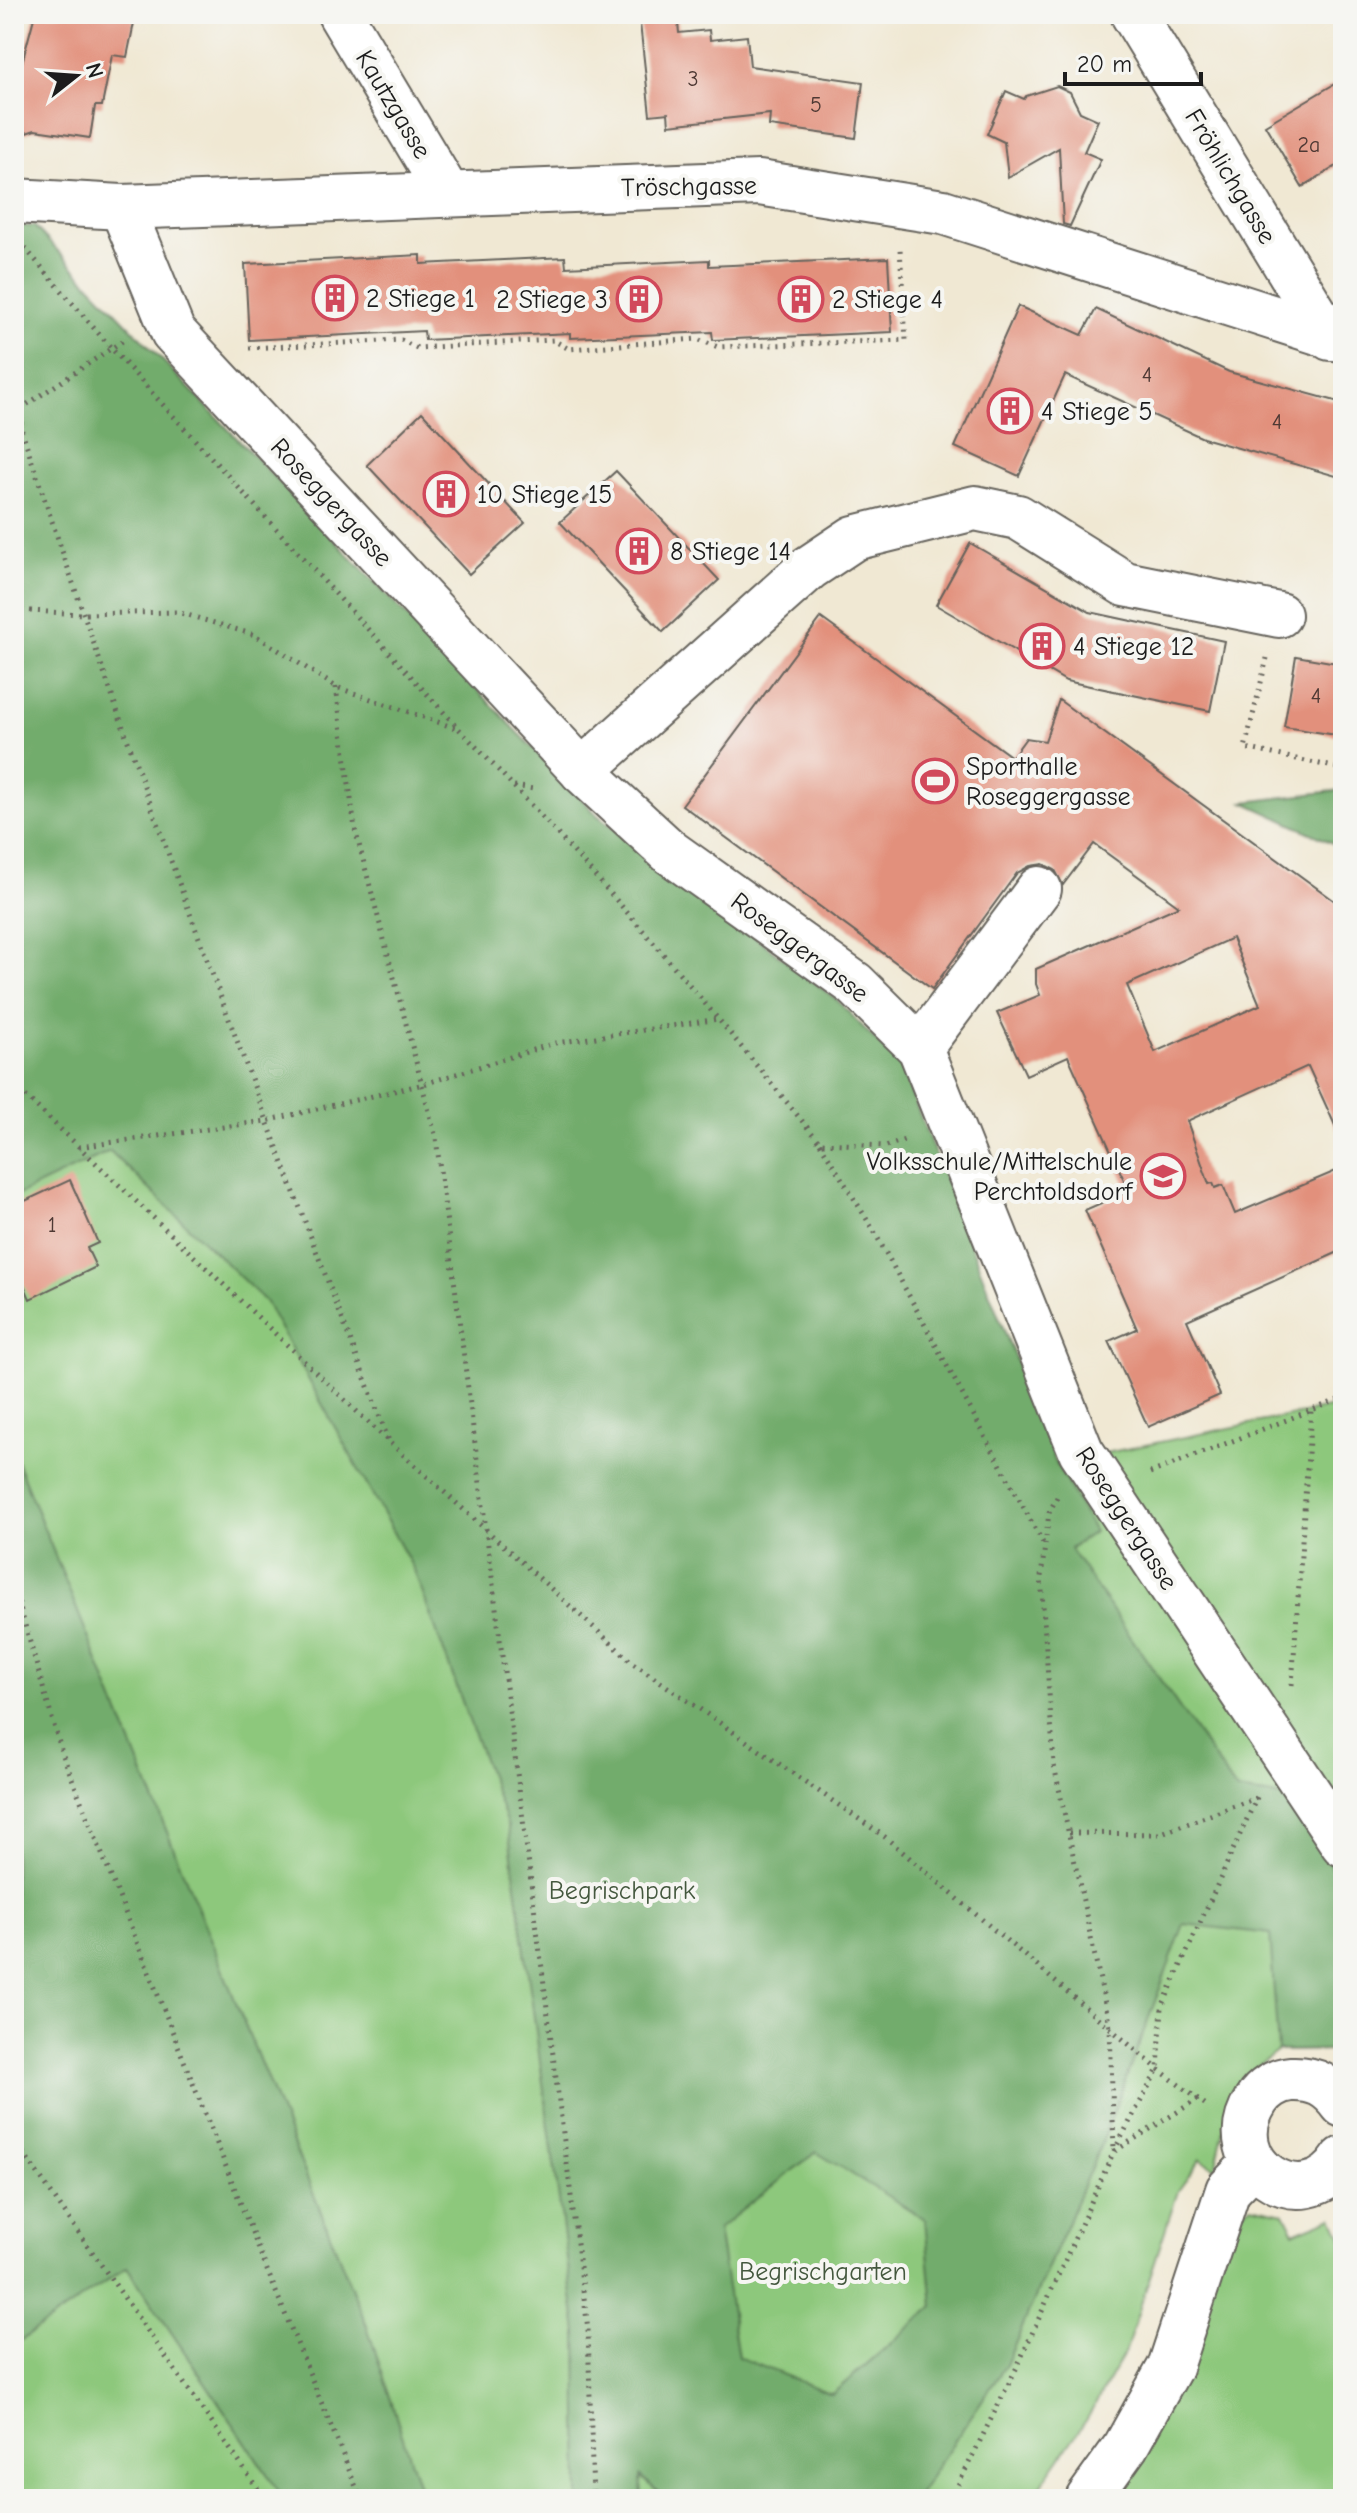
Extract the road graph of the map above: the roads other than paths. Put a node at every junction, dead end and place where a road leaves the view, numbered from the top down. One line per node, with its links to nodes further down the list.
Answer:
1 (340, 14): 3 (street, Kautzgasse)
2 (1133, 14): 6 (street, Fröhlichgasse)
3 (448, 194): 5 (street, Tröschgasse); 6 (street, Tröschgasse)
4 (14, 201): 5 (street, Tröschgasse)
5 (122, 207): 8 (street, Roseggergasse)
6 (1336, 339)
7 (1279, 615): 8 (street)
8 (582, 771): 10 (street, Roseggergasse)
9 (1039, 889): 10 (street)
10 (920, 1048): 11 (street, Roseggergasse)
11 (1343, 1844)
12 (1339, 2088): 13 (street)
13 (1254, 2163): 14 (street); 15 (street)
14 (1340, 2172)
15 (1088, 2499)

